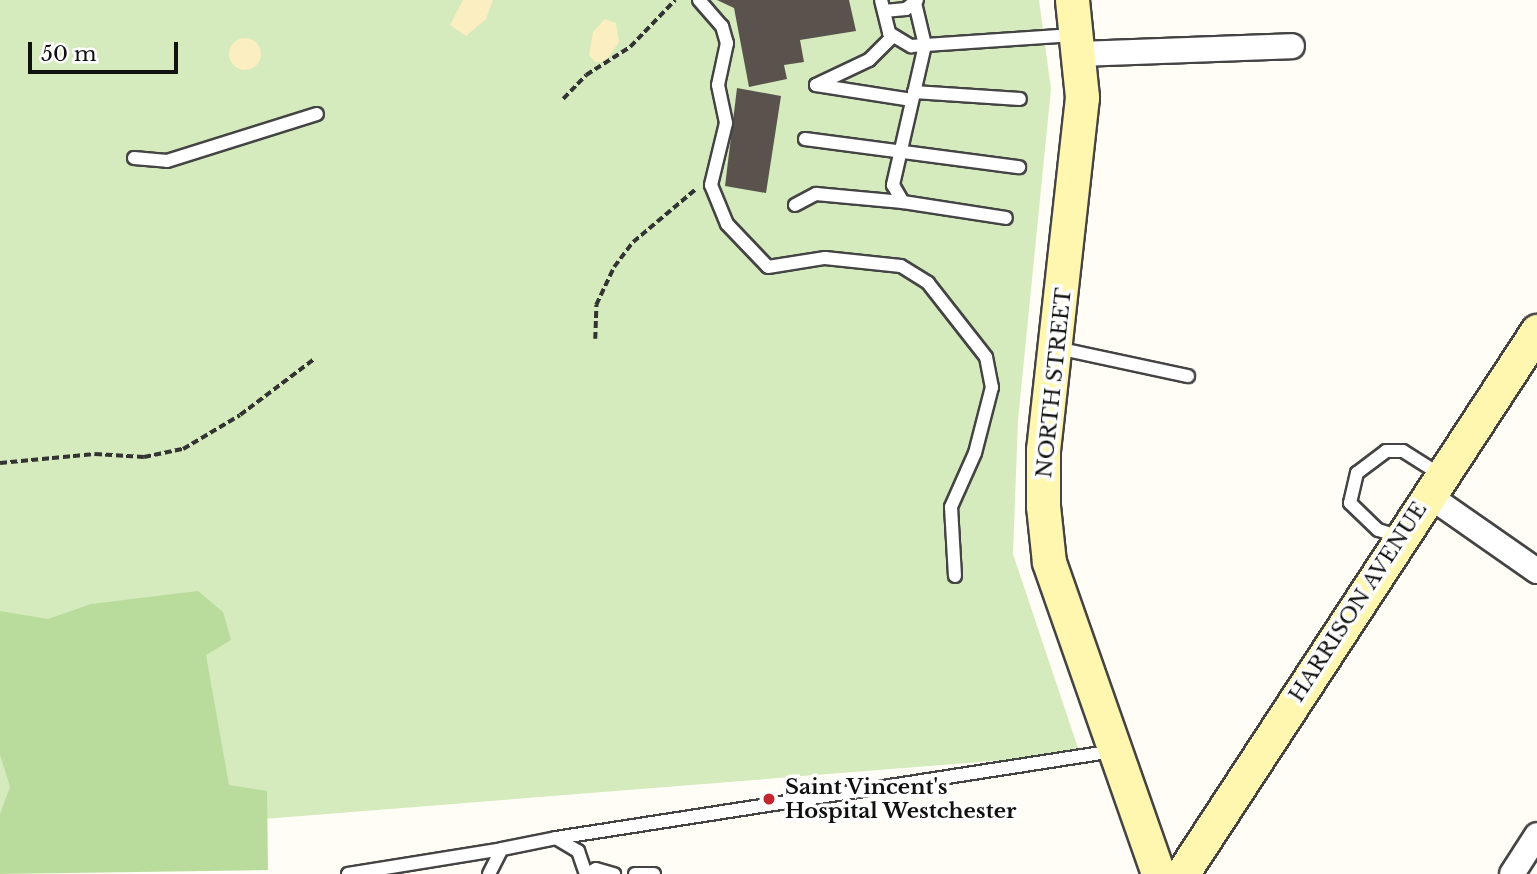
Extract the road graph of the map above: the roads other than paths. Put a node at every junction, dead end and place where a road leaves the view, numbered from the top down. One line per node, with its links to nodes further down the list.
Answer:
1 (699, 0): 25 (lane)
2 (1072, 0): 6 (street, NORTH STREET)
3 (916, 2): 4 (lane); 7 (lane)
4 (883, 5): 5 (lane)
5 (892, 36): 7 (lane); 9 (lane)
6 (1077, 44): 7 (lane); 8 (street); 20 (street, NORTH STREET)
7 (925, 45): 9 (lane)
8 (1292, 46)
9 (913, 96): 10 (lane); 13 (lane)
10 (1020, 99)
11 (317, 114): 14 (lane)
12 (805, 139): 13 (lane)
13 (901, 150): 15 (lane); 16 (lane)
14 (134, 158)
15 (1018, 167)
16 (903, 202): 17 (lane); 18 (lane)
17 (795, 205)
18 (1006, 218)
19 (1537, 331): 22 (street, HARRISON AVENUE)
20 (1056, 348): 21 (lane); 26 (street, NORTH STREET)
21 (1188, 376)
22 (1434, 485): 23 (street, HARRISON AVENUE); 23 (lane); 24 (street)
23 (1400, 537): 37 (street, HARRISON AVENUE)
24 (1537, 572)
25 (955, 576)
26 (1115, 751): 28 (lane); 36 (street, NORTH STREET)
27 (1537, 835): 38 (street)
28 (556, 838): 29 (lane); 32 (lane)
29 (502, 849): 30 (lane); 31 (lane)
30 (354, 873)
31 (489, 874)
32 (587, 874): 33 (lane)
33 (614, 874)
34 (635, 874): 35 (lane)
35 (654, 874)
36 (1158, 874)
37 (1182, 874)
38 (1512, 874)

